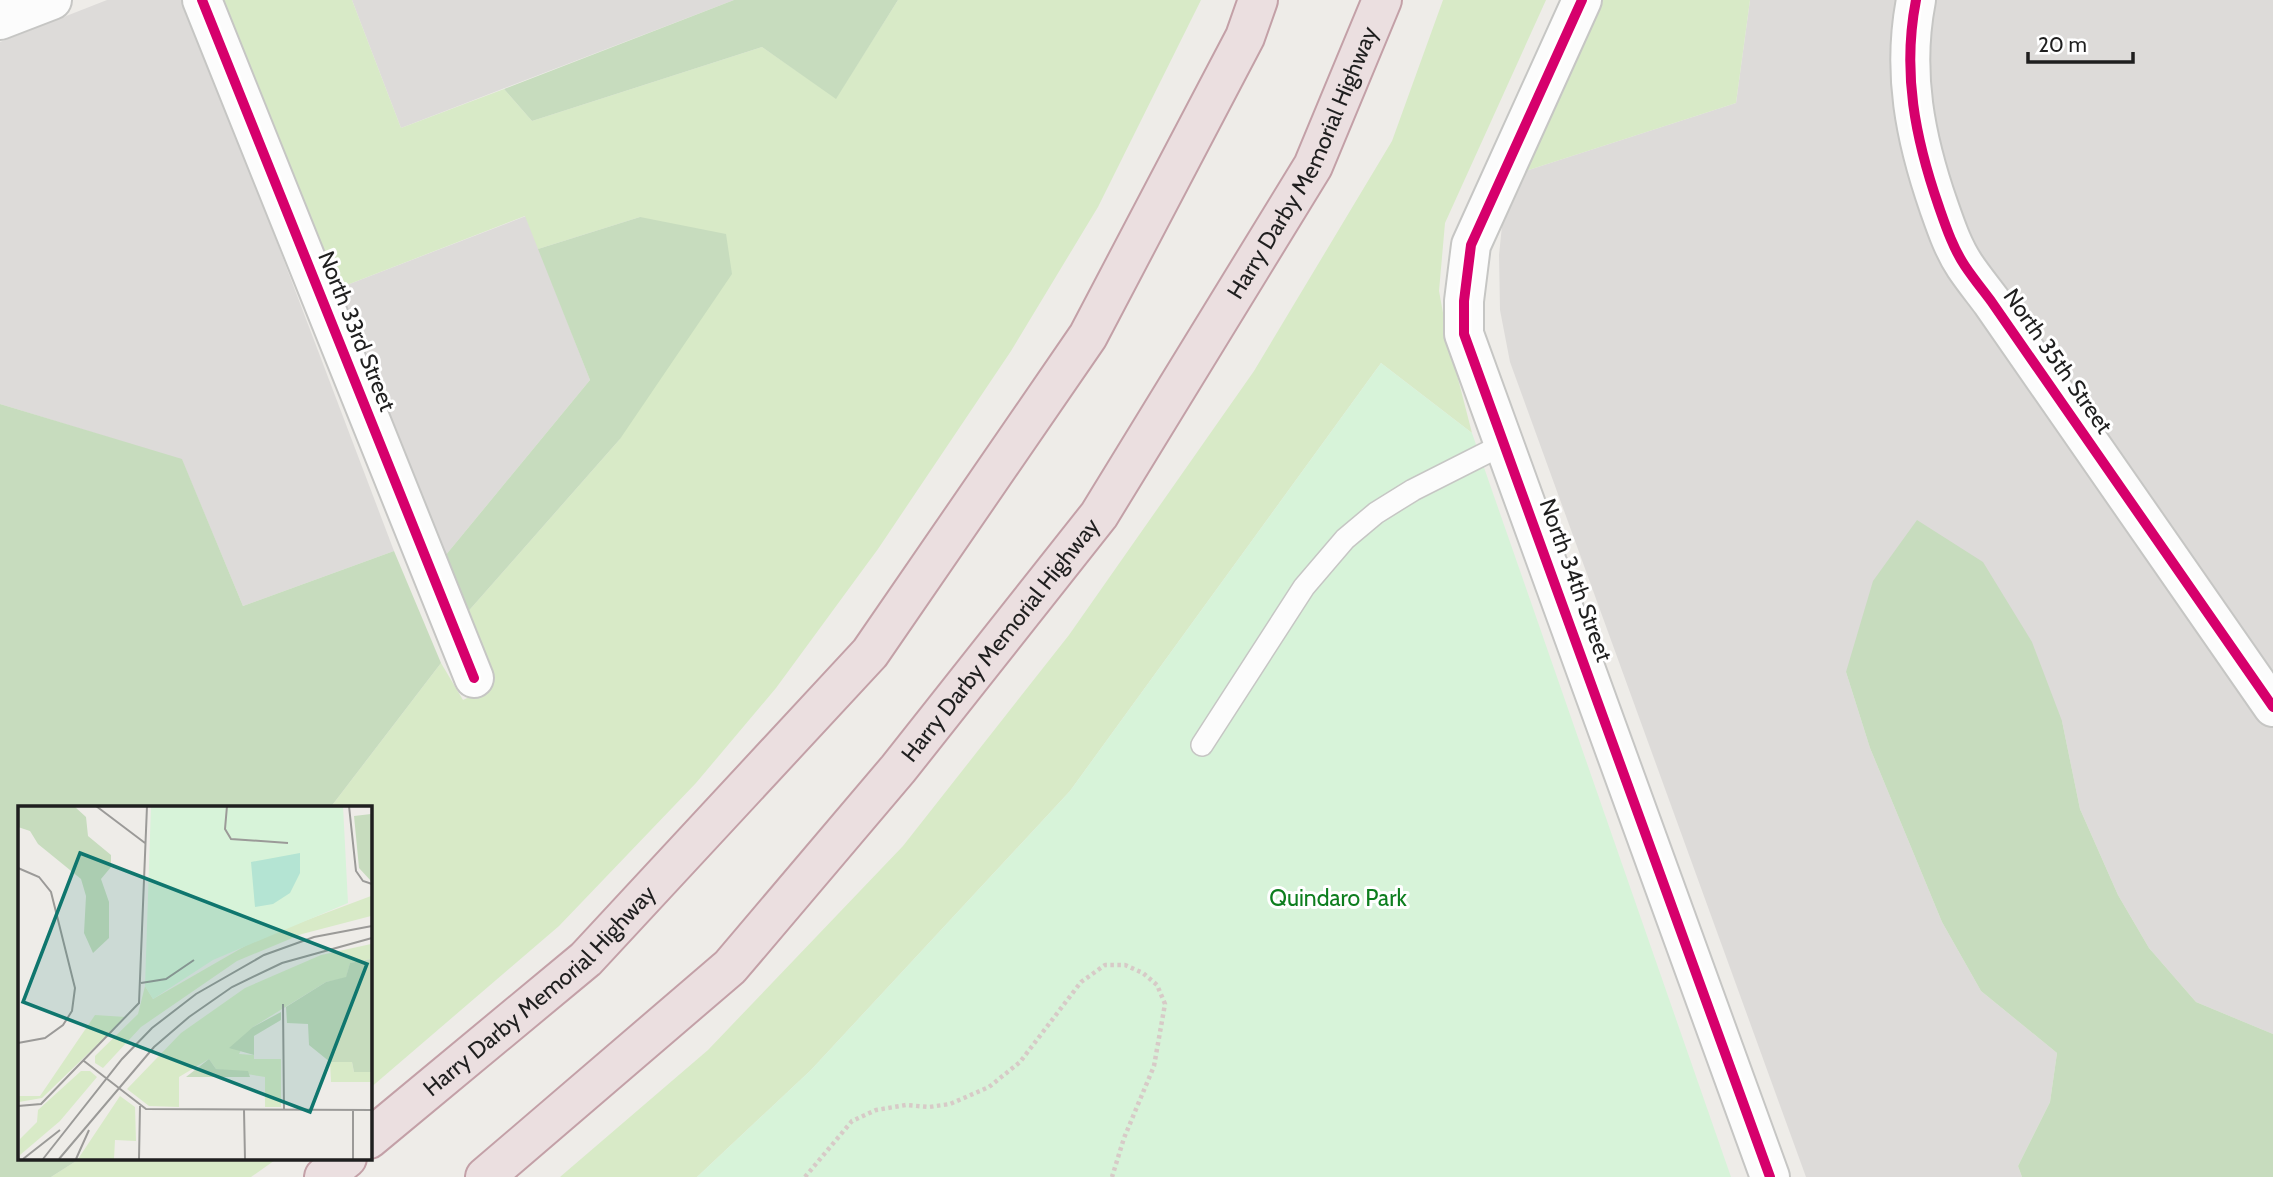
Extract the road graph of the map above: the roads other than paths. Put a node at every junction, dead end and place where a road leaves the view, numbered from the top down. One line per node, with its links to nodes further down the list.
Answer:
1 (52, 0): 7 (street)
2 (202, 0): 9 (street, North 33rd Street)
3 (1258, 0): 12 (highway, Harry Darby Memorial Highway)
4 (1382, 0): 15 (highway, Harry Darby Memorial Highway)
5 (1583, 0): 8 (street, North 34th Street)
6 (1916, 0): 10 (street, North 35th Street)
7 (0, 20)
8 (1504, 443): 11 (lane); 16 (street, North 34th Street)
9 (474, 678)
10 (2273, 707)
11 (1202, 745)
12 (371, 1137)
13 (345, 1160): 14 (highway)
14 (324, 1177)
15 (485, 1177)
16 (1770, 1177)

